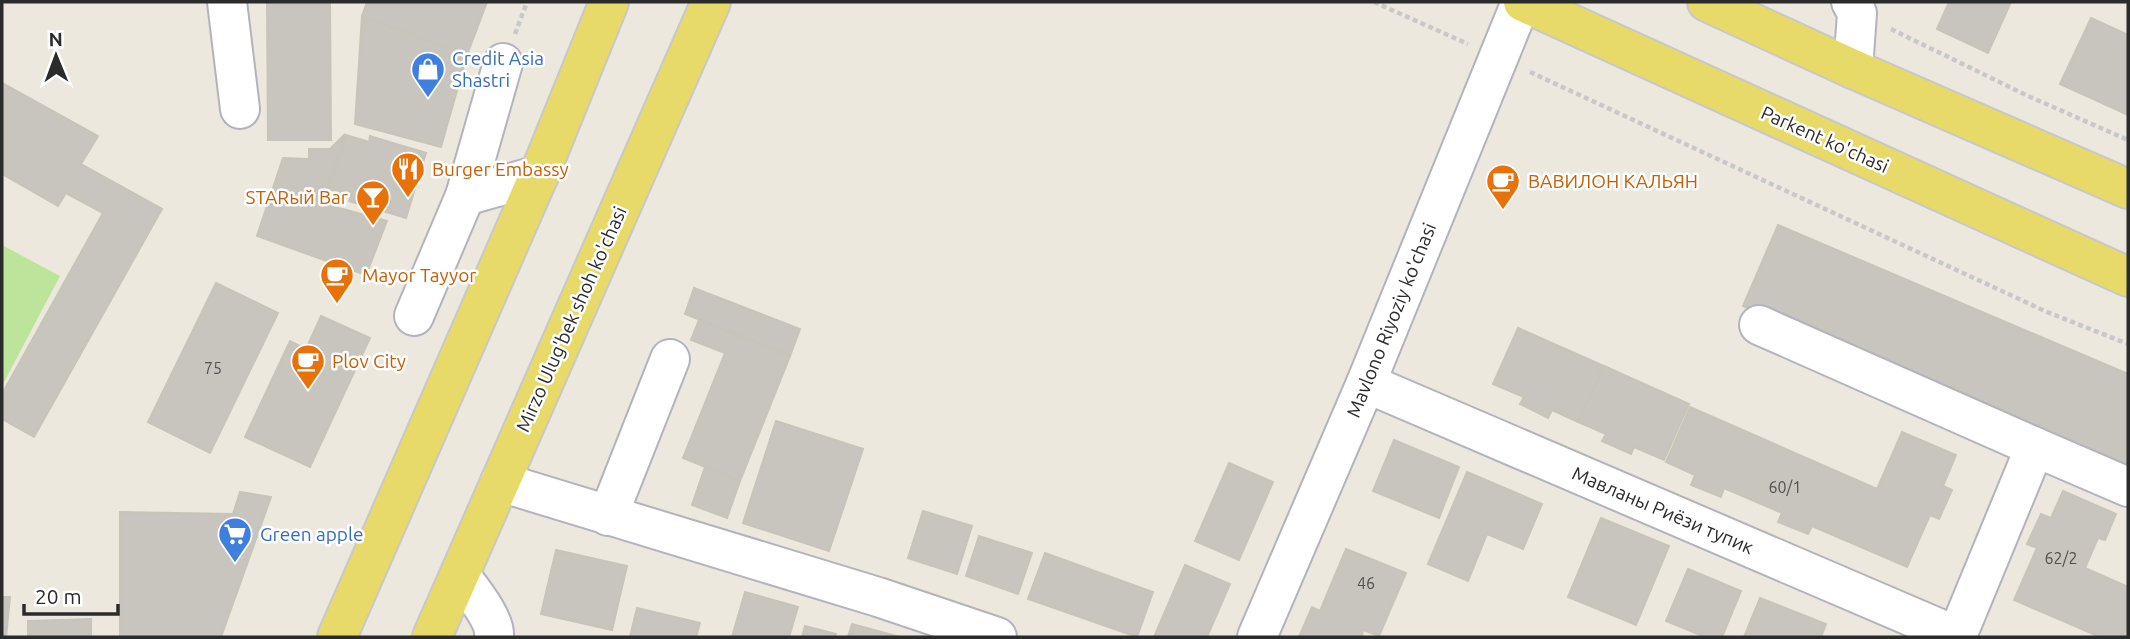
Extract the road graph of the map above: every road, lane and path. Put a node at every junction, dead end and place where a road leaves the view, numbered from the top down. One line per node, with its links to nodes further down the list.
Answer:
1 (227, 2): 11 (street)
2 (609, 2): 13 (main road)
3 (711, 2): 23 (main road, Mirzo Ulug'bek shoh ko'chasi)
4 (1374, 2): 8 (path)
5 (1522, 2): 8 (street, Mavlono Riyoziy ko'chasi); 16 (main road, Parkent ko'chasi)
6 (1707, 2): 10 (main road)
7 (1854, 7): 10 (street); 12 (path)
8 (1498, 57): 19 (path); 21 (street, Mavlono Riyoziy ko'chasi)
9 (503, 63): 15 (street)
10 (1853, 69): 14 (main road)
11 (240, 109)
12 (2128, 140)
13 (539, 175): 15 (street); 27 (main road)
14 (2128, 189)
15 (465, 197): 17 (street)
16 (2128, 277)
17 (414, 316)
18 (1759, 325): 22 (street)
19 (2128, 344)
20 (670, 359): 25 (street)
21 (1366, 383): 31 (street, Mavlono Riyoziy ko'chasi); 32 (street, Мавланы Риёзи тупик)
22 (2035, 447): 24 (street); 32 (street)
23 (500, 482): 25 (street); 26 (main road, Mirzo Ulug'bek shoh ko'chasi)
24 (2128, 487)
25 (608, 516): 30 (street)
26 (460, 575): 28 (main road, Mirzo Ulug'bek shoh ko'chasi); 29 (street)
27 (337, 637)
28 (432, 637)
29 (494, 637)
30 (997, 637)
31 (1257, 637)
32 (1958, 637)

